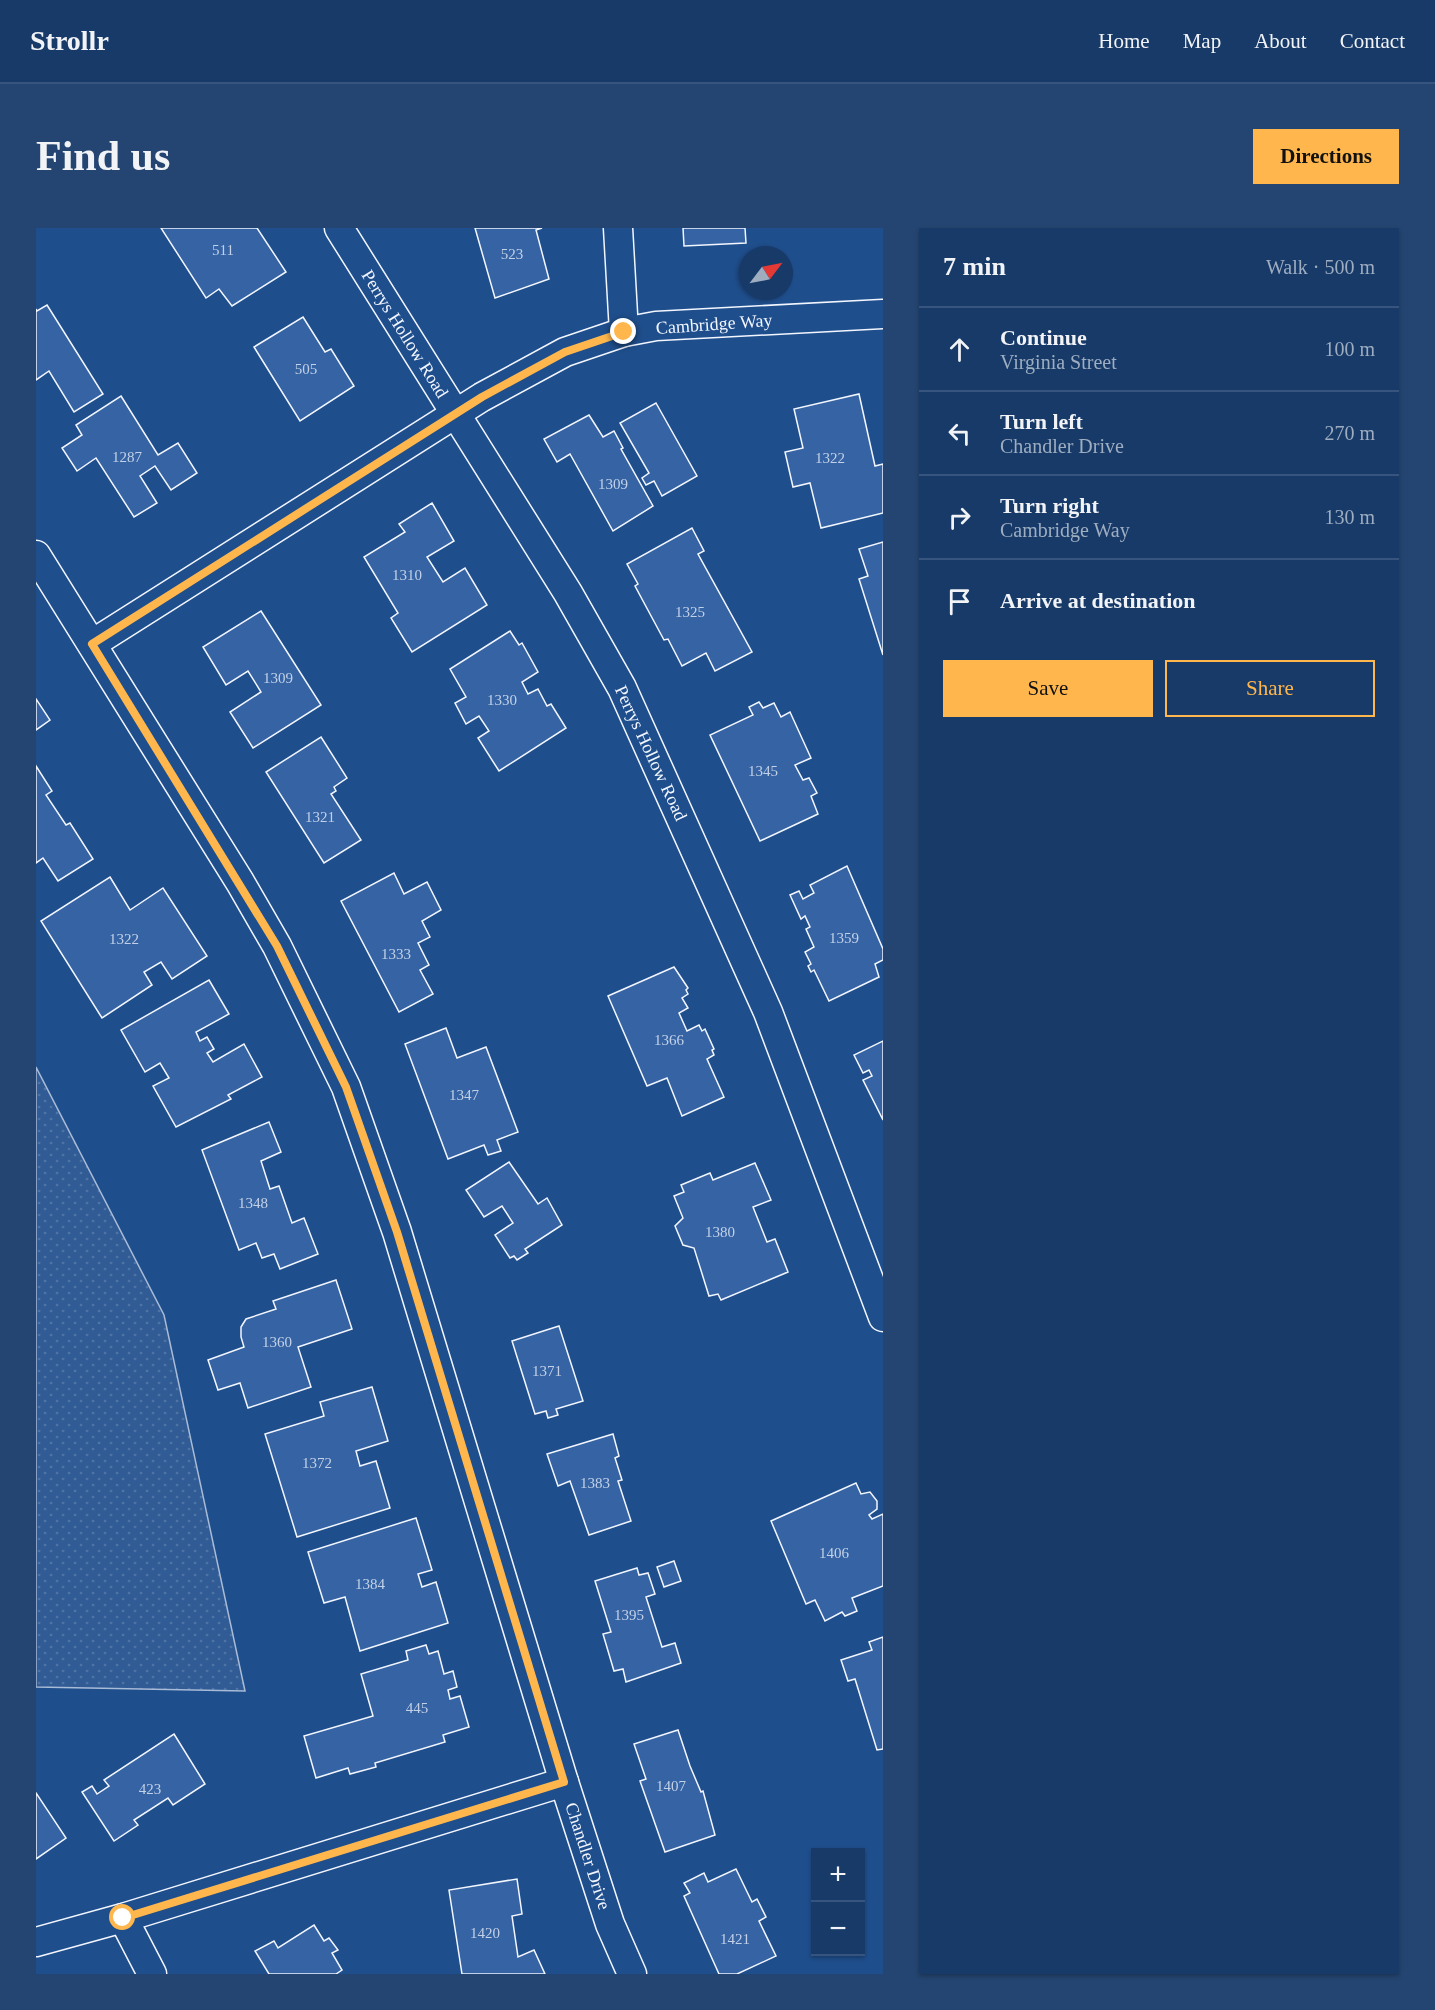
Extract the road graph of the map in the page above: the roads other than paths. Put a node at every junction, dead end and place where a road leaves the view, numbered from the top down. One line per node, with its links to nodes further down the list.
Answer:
1 (339, 228): 5 (street, Perrys Hollow Road)
2 (618, 228): 4 (street)
3 (883, 314): 4 (street, Cambridge Way)
4 (624, 332): 5 (street, Cambridge Way)
5 (455, 414): 7 (street, Cambridge Way); 8 (street, Perrys Hollow Road)
6 (36, 555): 7 (street, Chandler Drive)
7 (92, 644): 9 (street, Chandler Drive)
8 (883, 1317)
9 (564, 1782): 10 (street); 13 (street, Chandler Drive)
10 (123, 1918): 11 (street); 12 (street)
11 (36, 1942)
12 (152, 1974)
13 (632, 1974)

